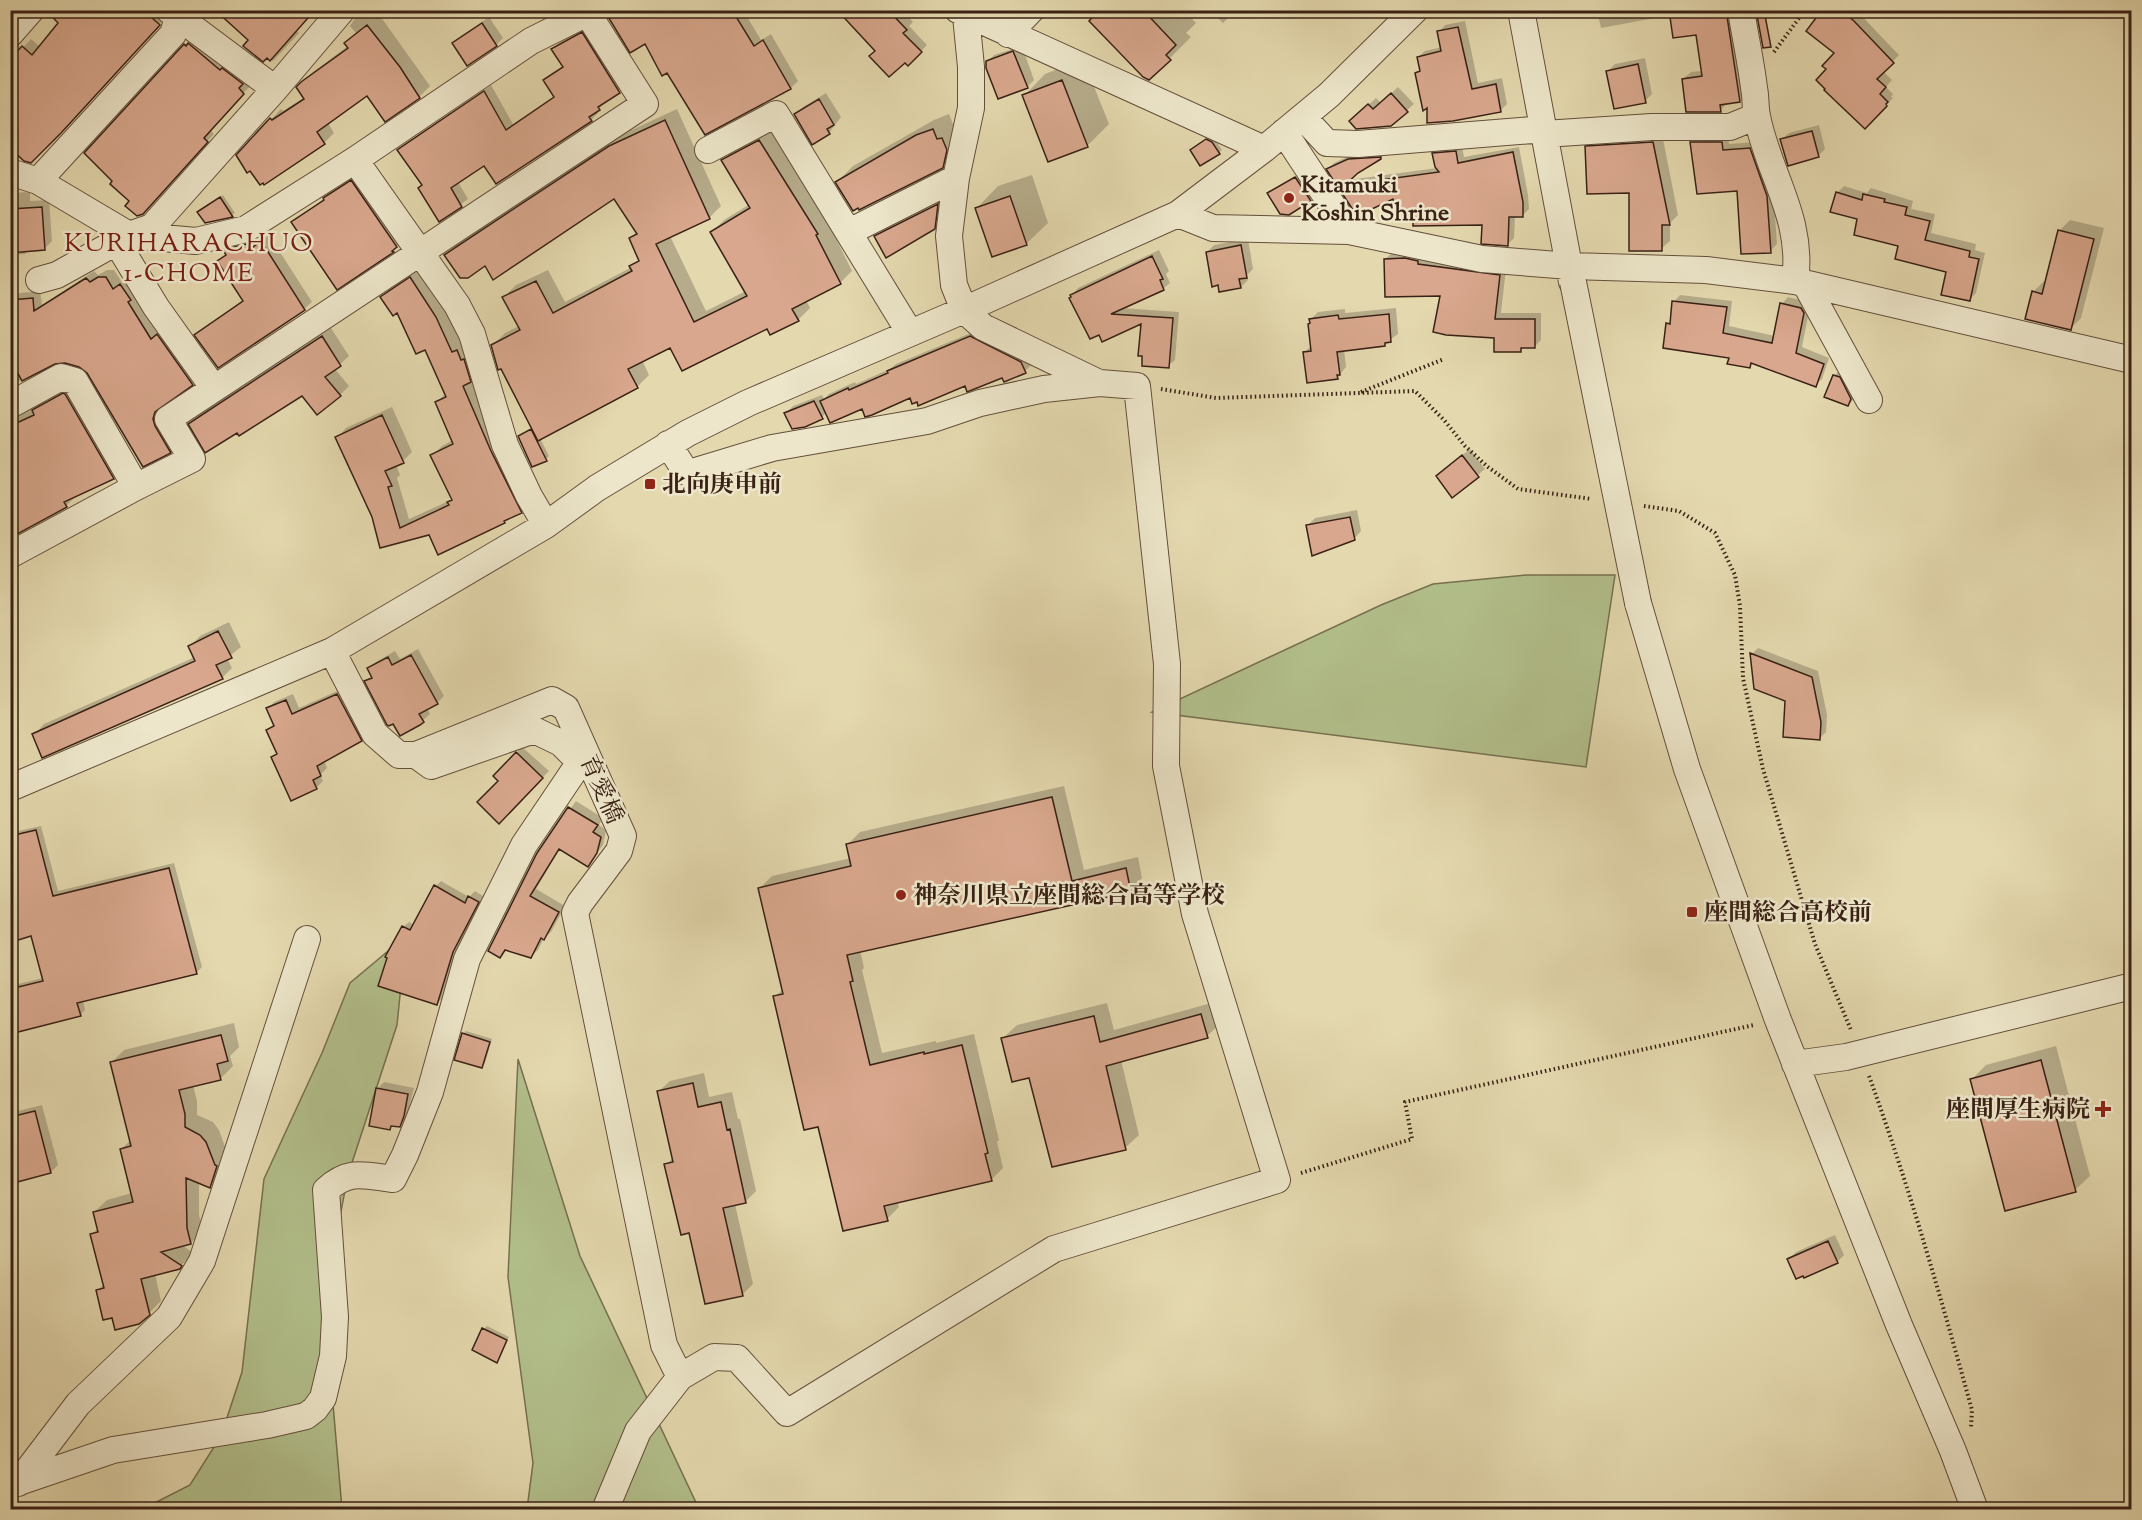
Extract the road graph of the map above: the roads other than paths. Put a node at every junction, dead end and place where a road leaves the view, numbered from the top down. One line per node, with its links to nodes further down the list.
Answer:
1 (31, 10): 10 (street)
2 (342, 10): 12 (street)
3 (1031, 10): 11 (street)
4 (1415, 10): 14 (street)
5 (1521, 10): 15 (street)
6 (1741, 10): 13 (street)
7 (590, 12): 18 (street); 26 (street)
8 (177, 13): 12 (street); 21 (street)
9 (962, 13): 11 (street); 20 (street)
10 (10, 33)
11 (1008, 34): 16 (street)
12 (275, 89): 25 (street)
13 (1757, 116): 15 (street); 29 (street)
14 (1293, 124): 15 (street); 16 (street); 24 (street)
15 (1544, 131): 27 (street)
16 (1264, 149): 22 (street)
17 (708, 150): 23 (street)
18 (355, 160): 25 (street); 26 (street)
19 (10, 172): 21 (street)
20 (956, 178): 23 (street); 30 (street)
21 (38, 181): 25 (street)
22 (1178, 214): 24 (street); 30 (street)
23 (849, 231): 31 (street)
24 (1349, 231): 27 (street)
25 (122, 238): 28 (street); 34 (street)
26 (420, 251): 34 (street); 39 (street)
27 (1571, 274): 29 (street); 46 (street, bridge)
28 (39, 280)
29 (1800, 282): 32 (street); 35 (street)
30 (964, 310): 31 (street); 33 (street)
31 (910, 333): 37 (street)
32 (2132, 360)
33 (1100, 383): 37 (street); 47 (street)
34 (213, 387): 38 (street)
35 (1869, 400)
36 (10, 405): 38 (street)
37 (668, 444): 39 (street)
38 (136, 487): 40 (street)
39 (546, 525): 41 (street)
40 (10, 555)
41 (332, 651): 42 (street); 43 (street)
42 (423, 752): 47 (street, 育愛橋); 48 (street)
43 (10, 788)
44 (307, 939): 48 (street)
45 (2132, 986): 46 (street)
46 (1796, 1064): 50 (street)
47 (680, 1377): 49 (street)
48 (15, 1488)
49 (605, 1509)
50 (1975, 1509)

